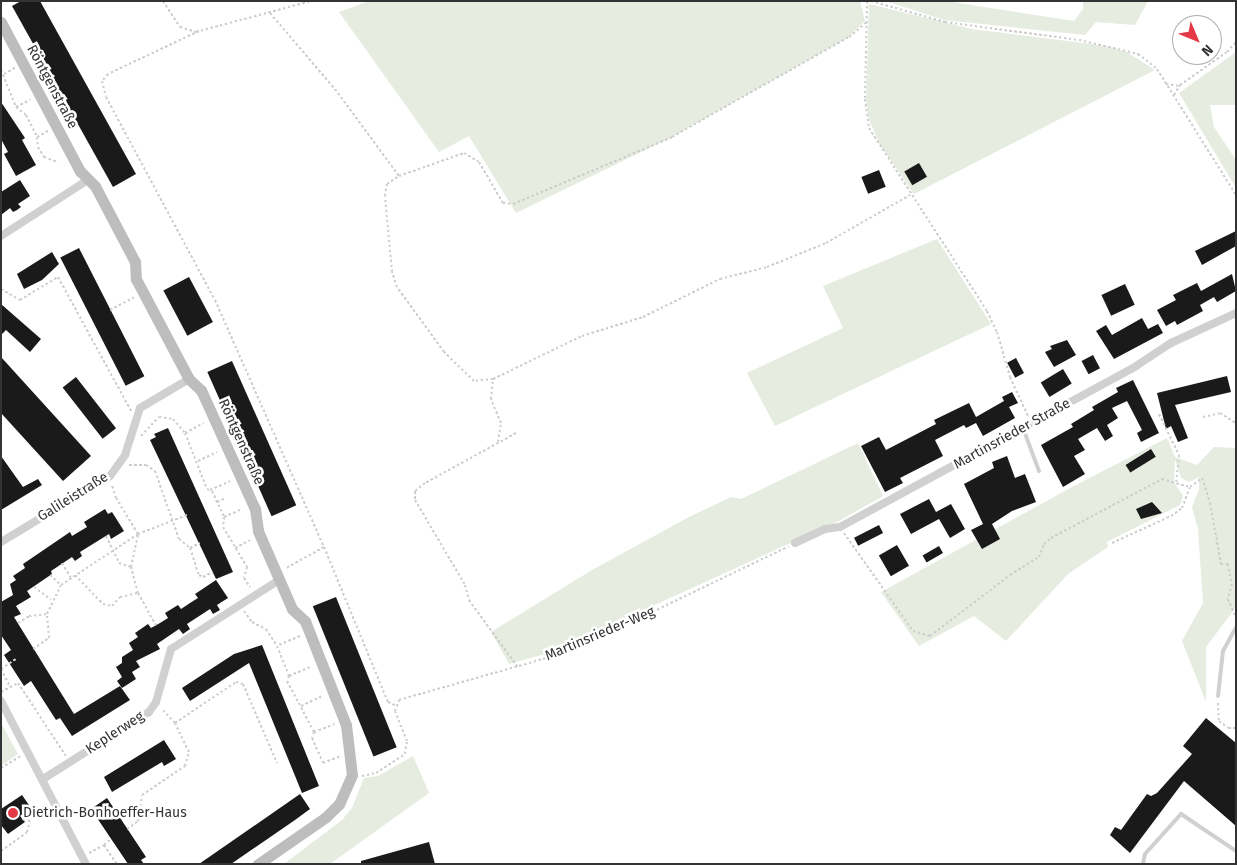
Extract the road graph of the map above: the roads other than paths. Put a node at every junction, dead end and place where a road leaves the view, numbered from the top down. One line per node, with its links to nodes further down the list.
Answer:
1 (1, 22): 2 (street, Röntgenstraße)
2 (88, 180): 3 (street); 5 (street, Röntgenstraße)
3 (1, 236)
4 (1236, 313): 6 (street, Martinsrieder Straße)
5 (189, 380): 8 (street, Galileistraße); 10 (street, Röntgenstraße)
6 (1023, 428): 7 (lane); 9 (street, Martinsrieder Straße)
7 (1039, 471)
8 (1, 542)
9 (795, 544)
10 (278, 577): 14 (street, Keplerweg); 17 (street, Röntgenstraße)
11 (1236, 628): 12 (lane)
12 (1218, 696)
13 (1, 701): 14 (street)
14 (43, 779): 16 (street)
15 (1236, 851): 18 (lane)
16 (84, 860)
17 (258, 864)
18 (1143, 864)

